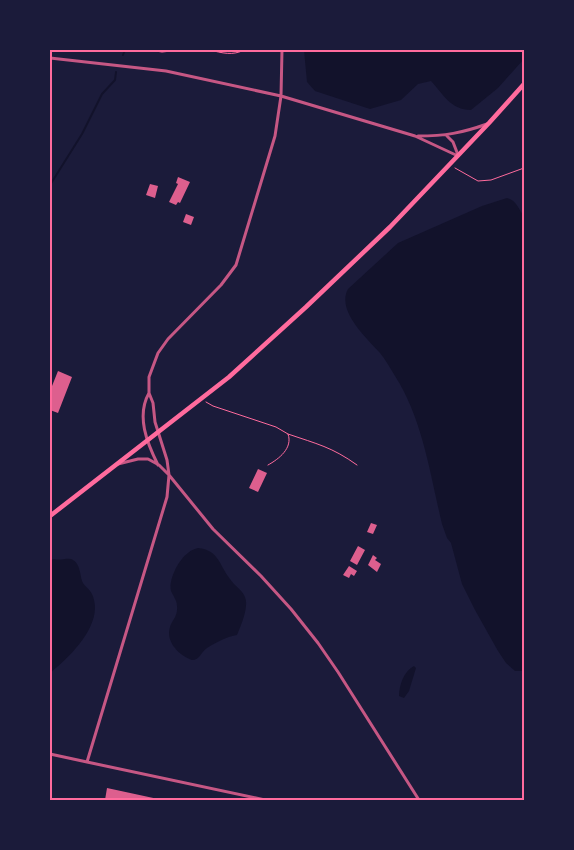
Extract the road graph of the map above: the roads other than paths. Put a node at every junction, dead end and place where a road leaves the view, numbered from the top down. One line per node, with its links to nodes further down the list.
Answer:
1 (282, 50): 4 (street)
2 (50, 58): 4 (street)
3 (524, 84): 5 (main road)
4 (282, 96): 6 (street); 9 (street)
5 (489, 123): 7 (street); 8 (main road)
6 (415, 136): 7 (street); 8 (street)
7 (447, 136): 8 (street)
8 (458, 156): 10 (main road)
9 (149, 393): 10 (street); 11 (street)
10 (158, 433): 11 (main road); 14 (street)
11 (148, 440): 12 (main road); 13 (street)
12 (115, 465): 13 (street); 15 (main road)
13 (159, 465): 14 (street)
14 (169, 474): 17 (street); 19 (street)
15 (50, 516)
16 (50, 754): 17 (street)
17 (88, 762): 18 (street)
18 (265, 800)
19 (419, 800)

